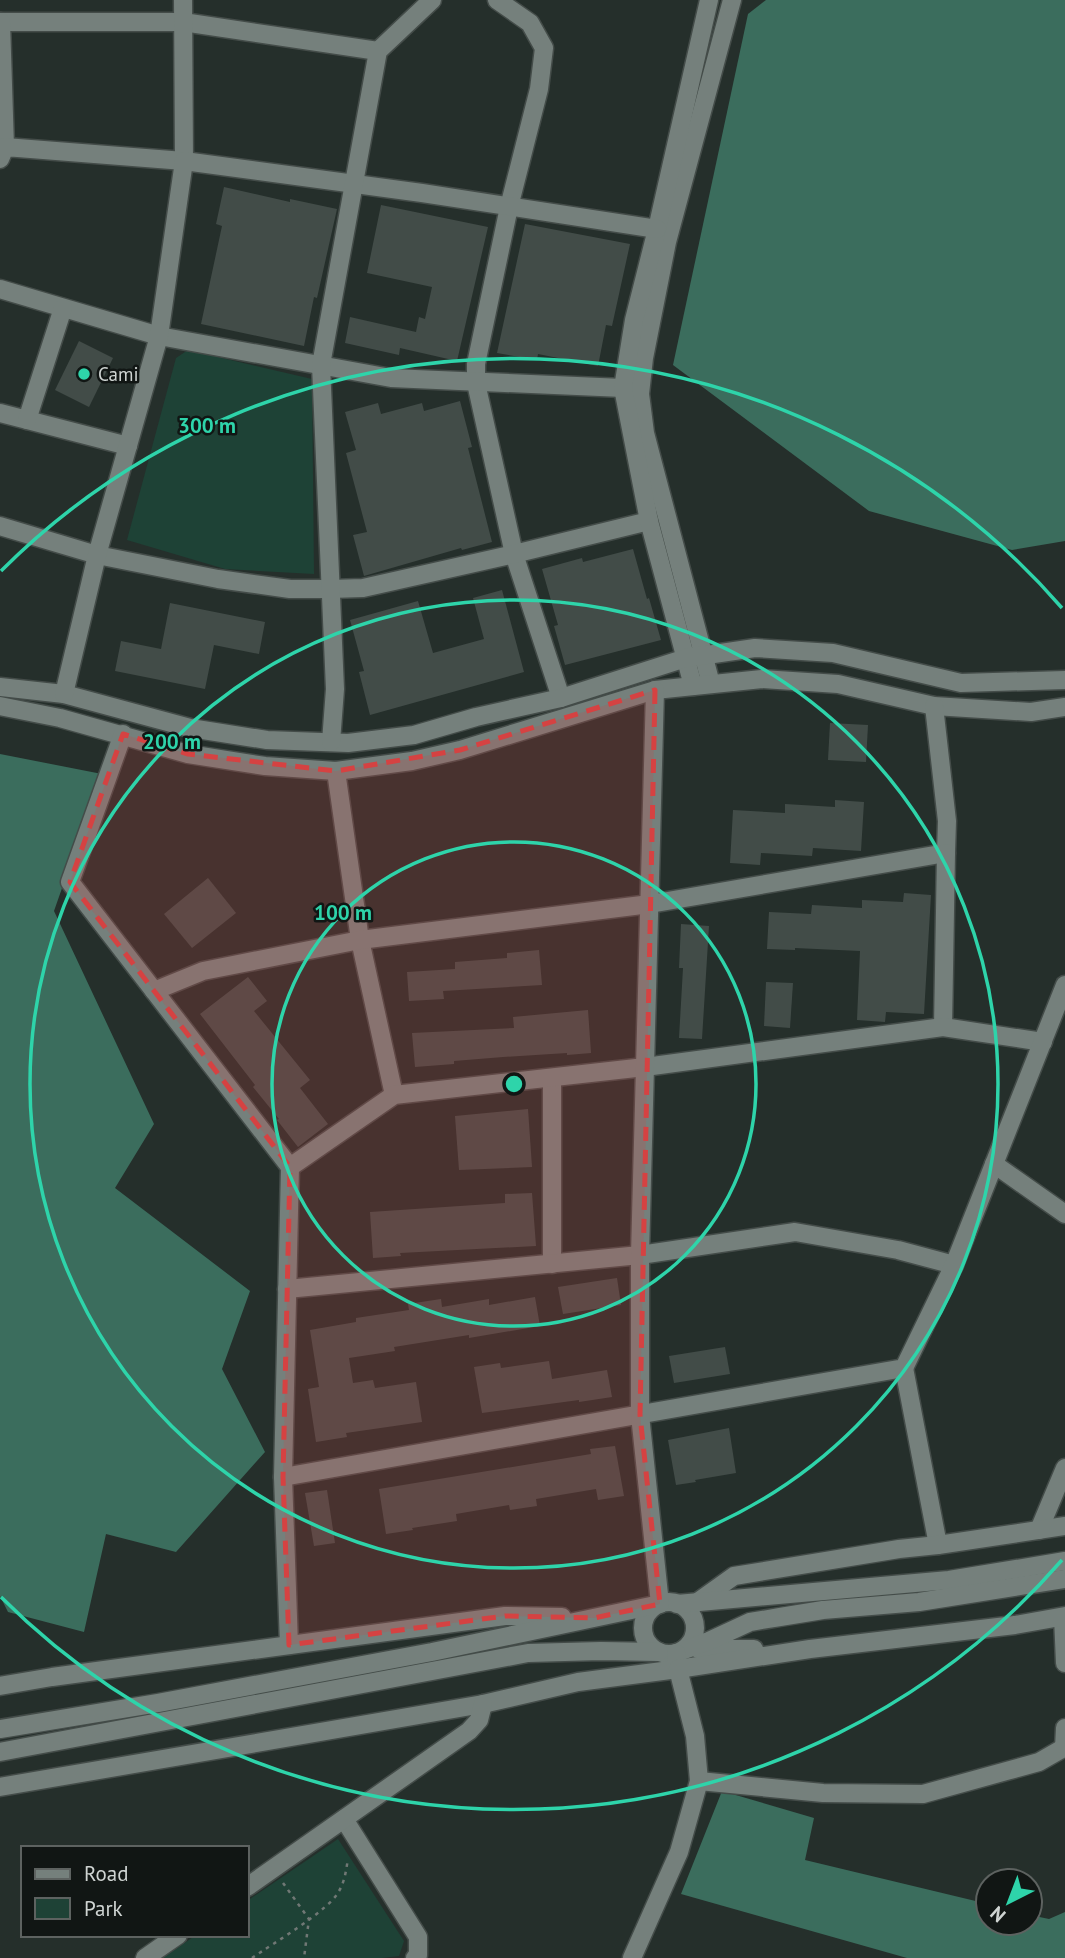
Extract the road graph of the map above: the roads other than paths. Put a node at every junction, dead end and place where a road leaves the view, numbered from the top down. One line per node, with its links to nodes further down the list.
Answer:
1 (183, 0): 7 (street)
2 (432, 0): 8 (street)
3 (498, 0): 12 (street)
4 (709, 0): 13 (street)
5 (732, 0): 28 (street)
6 (0, 22): 7 (street); 9 (street)
7 (183, 22): 8 (street); 10 (street)
8 (379, 51): 11 (street)
9 (2, 150): 10 (street)
10 (184, 161): 11 (street); 16 (street)
11 (353, 183): 12 (street); 17 (street)
12 (509, 207): 13 (street); 18 (street)
13 (657, 229): 19 (street)
14 (0, 289): 15 (street)
15 (63, 308): 16 (street); 21 (street)
16 (159, 336): 17 (street); 22 (street)
17 (321, 365): 18 (street); 27 (street)
18 (476, 383): 19 (street); 25 (street)
19 (623, 388): 23 (street)
20 (0, 413): 21 (street)
21 (27, 420): 22 (street)
22 (128, 446): 26 (street)
23 (649, 521): 25 (street); 29 (street)
24 (0, 527): 26 (street)
25 (514, 554): 27 (street); 35 (street)
26 (97, 555): 27 (street); 34 (street)
27 (330, 589): 40 (street)
28 (704, 655): 29 (street); 30 (street); 31 (street)
29 (685, 658): 31 (street); 35 (street)
30 (1065, 680)
31 (702, 685): 33 (street); 37 (street)
32 (0, 687): 34 (street)
33 (655, 690): 41 (street); 43 (street)
34 (64, 694): 40 (street)
35 (561, 698): 40 (street)
36 (0, 706): 39 (street)
37 (934, 706): 38 (street); 42 (street)
38 (1065, 707)
39 (123, 734): 41 (street); 46 (street)
40 (331, 743)
41 (336, 771): 44 (street)
42 (946, 853): 43 (street); 47 (street)
43 (650, 904): 44 (street); 49 (street)
44 (360, 940): 46 (street); 51 (street)
45 (1065, 985): 48 (street)
46 (154, 991): 53 (street)
47 (943, 1027): 48 (street); 49 (street)
48 (1042, 1042): 52 (street)
49 (645, 1067): 50 (street); 55 (street)
50 (552, 1078): 51 (street); 56 (street)
51 (394, 1095): 53 (street)
52 (994, 1164): 54 (street); 57 (street)
53 (290, 1167): 58 (street)
54 (1065, 1214)
55 (640, 1255): 56 (street); 57 (street); 60 (street)
56 (552, 1264): 58 (street)
57 (954, 1265): 59 (street)
58 (287, 1289): 62 (street)
59 (904, 1368): 60 (street); 65 (street)
60 (640, 1415): 62 (street); 69 (street)
61 (1065, 1468): 64 (street)
62 (283, 1477): 72 (street)
63 (1065, 1526): 64 (street)
64 (1039, 1530): 65 (street)
65 (938, 1545): 68 (street)
66 (1065, 1561): 68 (street)
67 (1065, 1579): 73 (street)
68 (698, 1602): 69 (street)
69 (668, 1604): 71 (street); 73 (street); 73 (street)
70 (1064, 1616): 73 (street); 74 (street)
71 (594, 1618): 72 (street); 79 (street)
72 (289, 1645): 76 (street)
73 (674, 1656): 75 (street); 75 (street); 81 (street); 82 (street)
74 (1065, 1663)
75 (578, 1682): 77 (street)
76 (0, 1686)
77 (483, 1704): 83 (street); 84 (street)
78 (1065, 1727): 80 (street)
79 (0, 1729)
80 (1065, 1748): 82 (street)
81 (0, 1752)
82 (699, 1781): 89 (street)
83 (0, 1787)
84 (349, 1827): 85 (street); 87 (street)
85 (248, 1886)
86 (175, 1937): 88 (street)
87 (419, 1957)
88 (145, 1958)
89 (632, 1958)

